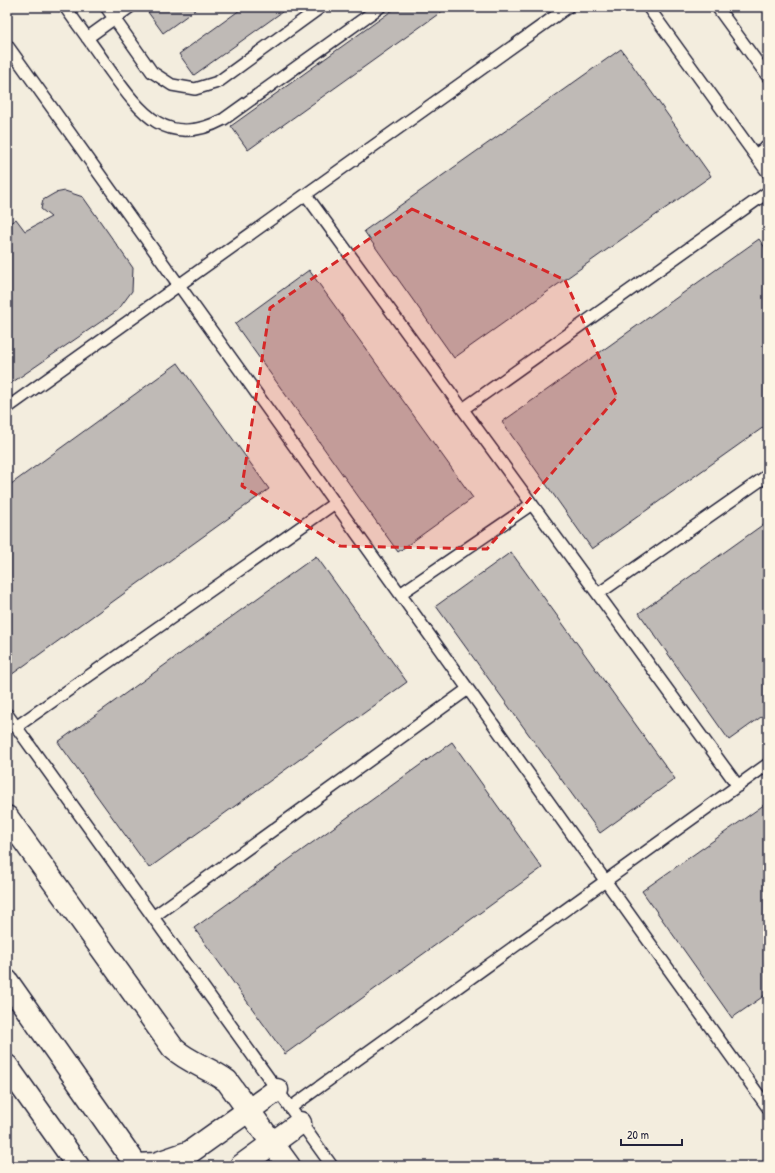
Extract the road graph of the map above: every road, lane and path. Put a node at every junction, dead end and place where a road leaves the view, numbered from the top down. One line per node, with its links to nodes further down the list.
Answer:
1 (65, 7): 10 (lane)
2 (106, 7): 9 (lane)
3 (130, 7): 9 (lane)
4 (321, 7): 9 (lane)
5 (380, 7): 10 (lane)
6 (568, 7): 17 (lane)
7 (648, 7): 14 (lane)
8 (717, 7): 12 (lane)
9 (114, 19): 10 (lane)
10 (87, 38)
11 (7, 45): 18 (lane)
12 (768, 77)
13 (768, 146): 14 (lane)
14 (755, 155): 15 (lane)
15 (768, 173)
16 (768, 192): 20 (lane)
17 (306, 195): 18 (lane); 20 (lane)
18 (179, 285): 19 (lane); 22 (lane)
19 (7, 408)
20 (463, 409): 23 (lane)
21 (768, 475): 25 (lane)
22 (335, 503): 24 (lane); 28 (lane)
23 (532, 504): 24 (lane); 25 (lane)
24 (400, 594): 26 (lane)
25 (598, 594): 30 (lane)
26 (468, 689): 32 (lane); 33 (lane)
27 (7, 714): 28 (lane)
28 (16, 727): 33 (lane)
29 (768, 764): 30 (lane)
30 (738, 786): 32 (lane)
31 (7, 817): 38 (street)
32 (606, 881): 37 (lane); 39 (lane)
33 (152, 917): 36 (lane)
34 (7, 981): 42 (street)
35 (7, 1066): 41 (street)
36 (277, 1090): 38 (street); 39 (lane)
37 (768, 1108)
38 (249, 1110): 40 (street); 42 (street)
39 (295, 1115): 40 (street); 45 (lane)
40 (273, 1143): 43 (street); 44 (street)
41 (78, 1166)
42 (137, 1166)
43 (241, 1166)
44 (289, 1166)
45 (332, 1166)

